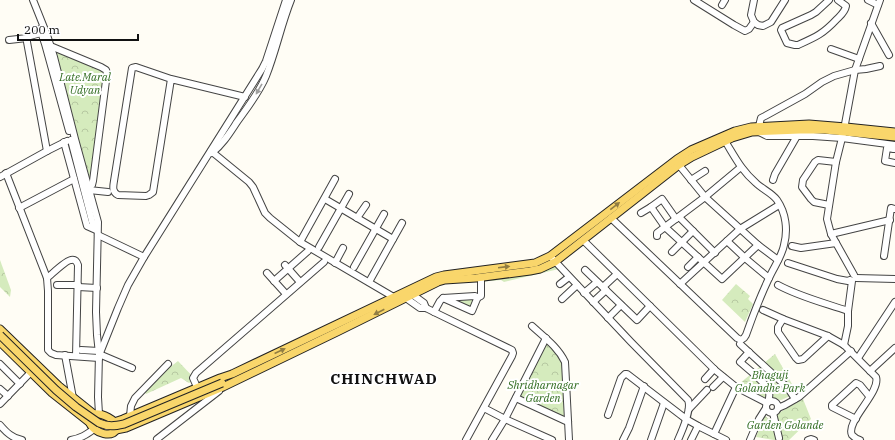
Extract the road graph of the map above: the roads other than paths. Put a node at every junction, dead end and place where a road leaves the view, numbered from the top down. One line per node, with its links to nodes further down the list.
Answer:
1 (28, 0): 14 (street)
2 (33, 0): 17 (street)
3 (286, 0): 26 (street)
4 (291, 0): 37 (street, one-way to 37)
5 (695, 0): 12 (street)
6 (753, 0): 12 (street)
7 (783, 0): 12 (street)
8 (829, 0): 9 (street)
9 (838, 0)
10 (868, 0): 11 (street)
11 (879, 3): 13 (street)
12 (754, 22)
13 (871, 23): 19 (street); 20 (street)
14 (41, 33): 15 (street); 17 (street)
15 (27, 38): 16 (street); 36 (street)
16 (8, 40)
17 (48, 45): 24 (street); 33 (street); 48 (street)
18 (831, 49): 20 (street)
19 (889, 55)
20 (859, 59): 22 (street)
21 (880, 66): 22 (street)
22 (855, 70): 27 (street); 28 (street)
23 (172, 79): 23 (street); 26 (street)
24 (60, 81): 25 (street); 33 (street)
25 (67, 82)
26 (245, 97): 37 (street)
27 (845, 124)
28 (759, 129): 29 (main road); 30 (street); 32 (main road); 34 (main road); 91 (main road, one-way to 28)
29 (895, 132)
30 (797, 136): 31 (street); 47 (street)
31 (843, 136): 35 (street); 38 (street)
32 (895, 137)
33 (70, 140): 36 (street); 44 (street); 48 (street); 71 (street)
34 (725, 141): 40 (main road); 41 (street)
35 (895, 149): 39 (street)
36 (47, 151): 43 (street)
37 (211, 152): 77 (street); 89 (street)
38 (836, 162): 55 (street); 55 (street)
39 (895, 163)
40 (679, 165): 46 (street); 63 (main road)
41 (741, 167): 51 (street); 92 (street)
42 (705, 171): 46 (street)
43 (3, 175): 57 (street)
44 (74, 179): 57 (street); 71 (street)
45 (335, 179): 52 (street)
46 (691, 180): 51 (street)
47 (773, 180)
48 (89, 189): 49 (street); 71 (street)
49 (108, 192)
50 (349, 194): 58 (street)
51 (705, 197): 64 (street); 69 (street)
52 (325, 199): 58 (street); 77 (street)
53 (366, 205): 62 (street)
54 (779, 205): 69 (street)
55 (829, 205): 72 (street)
56 (651, 207): 60 (street); 64 (street); 67 (street)
57 (19, 208): 105 (street)
58 (341, 208): 62 (street); 82 (street)
59 (895, 209): 65 (street)
60 (641, 213)
61 (384, 214): 68 (street)
62 (358, 218): 68 (street)
63 (611, 218): 75 (main road); 114 (street)
64 (677, 218): 67 (street); 70 (street)
65 (890, 220): 72 (street); 88 (street)
66 (402, 223): 74 (street)
67 (665, 227): 73 (street); 78 (street)
68 (376, 229): 74 (street); 98 (street)
69 (740, 229): 76 (street); 80 (street)
70 (693, 231): 78 (street); 86 (street)
71 (98, 233): 89 (street); 119 (street)
72 (831, 234): 79 (street)
73 (657, 236)
74 (393, 239): 111 (street)
75 (583, 240): 91 (main road); 102 (street)
76 (727, 241): 86 (street); 90 (street)
77 (300, 242): 95 (street)
78 (682, 242): 85 (street); 87 (street)
79 (836, 243): 81 (street); 107 (street)
80 (758, 245): 90 (street); 92 (street)
81 (792, 246)
82 (319, 247)
83 (343, 248): 95 (street)
84 (308, 251): 97 (street)
85 (672, 252)
86 (715, 252): 94 (street)
87 (698, 256): 94 (street); 99 (street)
88 (884, 256)
89 (144, 257): 148 (street)
90 (745, 258): 94 (street); 106 (street)
91 (553, 259): 103 (main road); 104 (street); 123 (main road, one-way to 91)
92 (778, 260): 106 (street)
93 (324, 262): 110 (street)
94 (704, 262): 114 (street)
95 (335, 263): 111 (street)
96 (788, 263): 107 (street)
97 (287, 267): 109 (street); 110 (street)
98 (354, 267)
99 (688, 267)
100 (585, 270): 112 (street)
101 (267, 273): 109 (street)
102 (617, 274): 120 (street); 130 (street)
103 (481, 277): 123 (main road); 125 (street)
104 (569, 277): 113 (street); 116 (street)
105 (47, 278): 118 (street); 149 (street)
106 (769, 278): 114 (street)
107 (853, 278): 108 (street); 132 (street)
108 (895, 279)
109 (274, 281): 122 (street)
110 (300, 282): 122 (street)
111 (369, 282): 123 (street)
112 (597, 282): 120 (street); 121 (street)
113 (560, 284)
114 (680, 284)
115 (57, 285): 118 (street)
116 (577, 285): 121 (street); 126 (street)
117 (778, 285): 132 (street)
118 (78, 286): 119 (street); 150 (street)
119 (97, 288): 148 (street)
120 (604, 289): 127 (street); 129 (street)
121 (584, 293): 127 (street)
122 (286, 294): 169 (street)
123 (403, 296): 133 (street); 151 (main road, one-way to 123); 155 (main road, one-way to 155)
124 (443, 298): 125 (street); 125 (street); 133 (street)
125 (477, 298)
126 (562, 299)
127 (593, 302): 134 (street)
128 (895, 302): 152 (street)
129 (620, 305): 130 (street); 134 (street)
130 (650, 306): 159 (street)
131 (762, 310): 135 (street)
132 (848, 311): 143 (street)
133 (434, 312): 181 (street)
134 (608, 318): 184 (street)
135 (782, 319): 139 (street); 139 (street)
136 (532, 326): 140 (street)
137 (0, 329): 141 (main road)
138 (0, 335): 167 (main road, bridge)
139 (828, 336): 143 (street)
140 (546, 338): 175 (street); 193 (street)
141 (4, 343): 156 (main road); 161 (main road)
142 (740, 344): 147 (street)
143 (844, 345): 146 (street)
144 (895, 348): 160 (street)
145 (81, 350): 148 (street)
146 (851, 351): 152 (street); 176 (street)
147 (749, 352): 158 (street); 164 (street)
148 (99, 354): 150 (street); 157 (street); 186 (street)
149 (65, 355): 150 (street); 174 (street)
150 (76, 356)
151 (267, 357): 155 (main road); 162 (main road)
152 (858, 358): 160 (street)
153 (0, 364): 166 (street)
154 (168, 364): 188 (street)
155 (272, 364): 162 (main road)
156 (38, 366): 161 (street); 174 (main road)
157 (132, 368)
158 (766, 368): 164 (street); 176 (street)
159 (714, 369): 163 (street); 165 (street)
160 (870, 371): 173 (street)
161 (31, 372): 166 (street); 196 (main road)
162 (234, 377): 167 (main road); 169 (main road)
163 (722, 377): 170 (street); 184 (street)
164 (758, 378): 180 (street)
165 (705, 379)
166 (20, 384): 172 (street)
167 (223, 385): 177 (main road); 183 (street)
168 (644, 386): 178 (street); 187 (street); 208 (street)
169 (197, 387): 188 (main road)
170 (736, 387): 180 (street); 198 (street)
171 (0, 389): 172 (street)
172 (8, 396): 179 (street)
173 (869, 396): 191 (street); 191 (street)
174 (73, 398): 186 (main road)
175 (516, 398): 189 (street); 193 (street)
176 (794, 399): 182 (street)
177 (192, 400): 183 (street); 197 (main road)
178 (664, 403): 190 (street); 209 (street)
179 (0, 404)
180 (767, 405): 182 (street); 185 (street); 213 (street)
181 (484, 408): 189 (street); 204 (street)
182 (778, 408): 185 (street)
183 (196, 409): 200 (street)
184 (689, 409): 190 (street)
185 (773, 413): 199 (street)
186 (97, 414): 192 (main road); 196 (main road)
187 (608, 415)
188 (130, 416): 192 (main road)
189 (506, 419): 205 (street); 206 (street)
190 (686, 419): 195 (street); 210 (street)
191 (856, 419): 216 (street)
192 (114, 422): 197 (main road)
193 (568, 422): 207 (street)
194 (0, 425): 201 (street)
195 (698, 426): 198 (street); 211 (street)
196 (94, 428): 197 (main road); 202 (street); 203 (main road)
197 (113, 434)
198 (714, 434): 212 (street)
199 (779, 438)
200 (157, 439)
201 (17, 440)
202 (71, 440)
203 (106, 440)
204 (466, 440)
205 (492, 440)
206 (552, 440)
207 (569, 440)
208 (623, 440)
209 (651, 440)
210 (678, 440)
211 (691, 440)
212 (726, 440)
213 (750, 440)
214 (808, 440): 215 (street)
215 (814, 440)
216 (860, 440)

